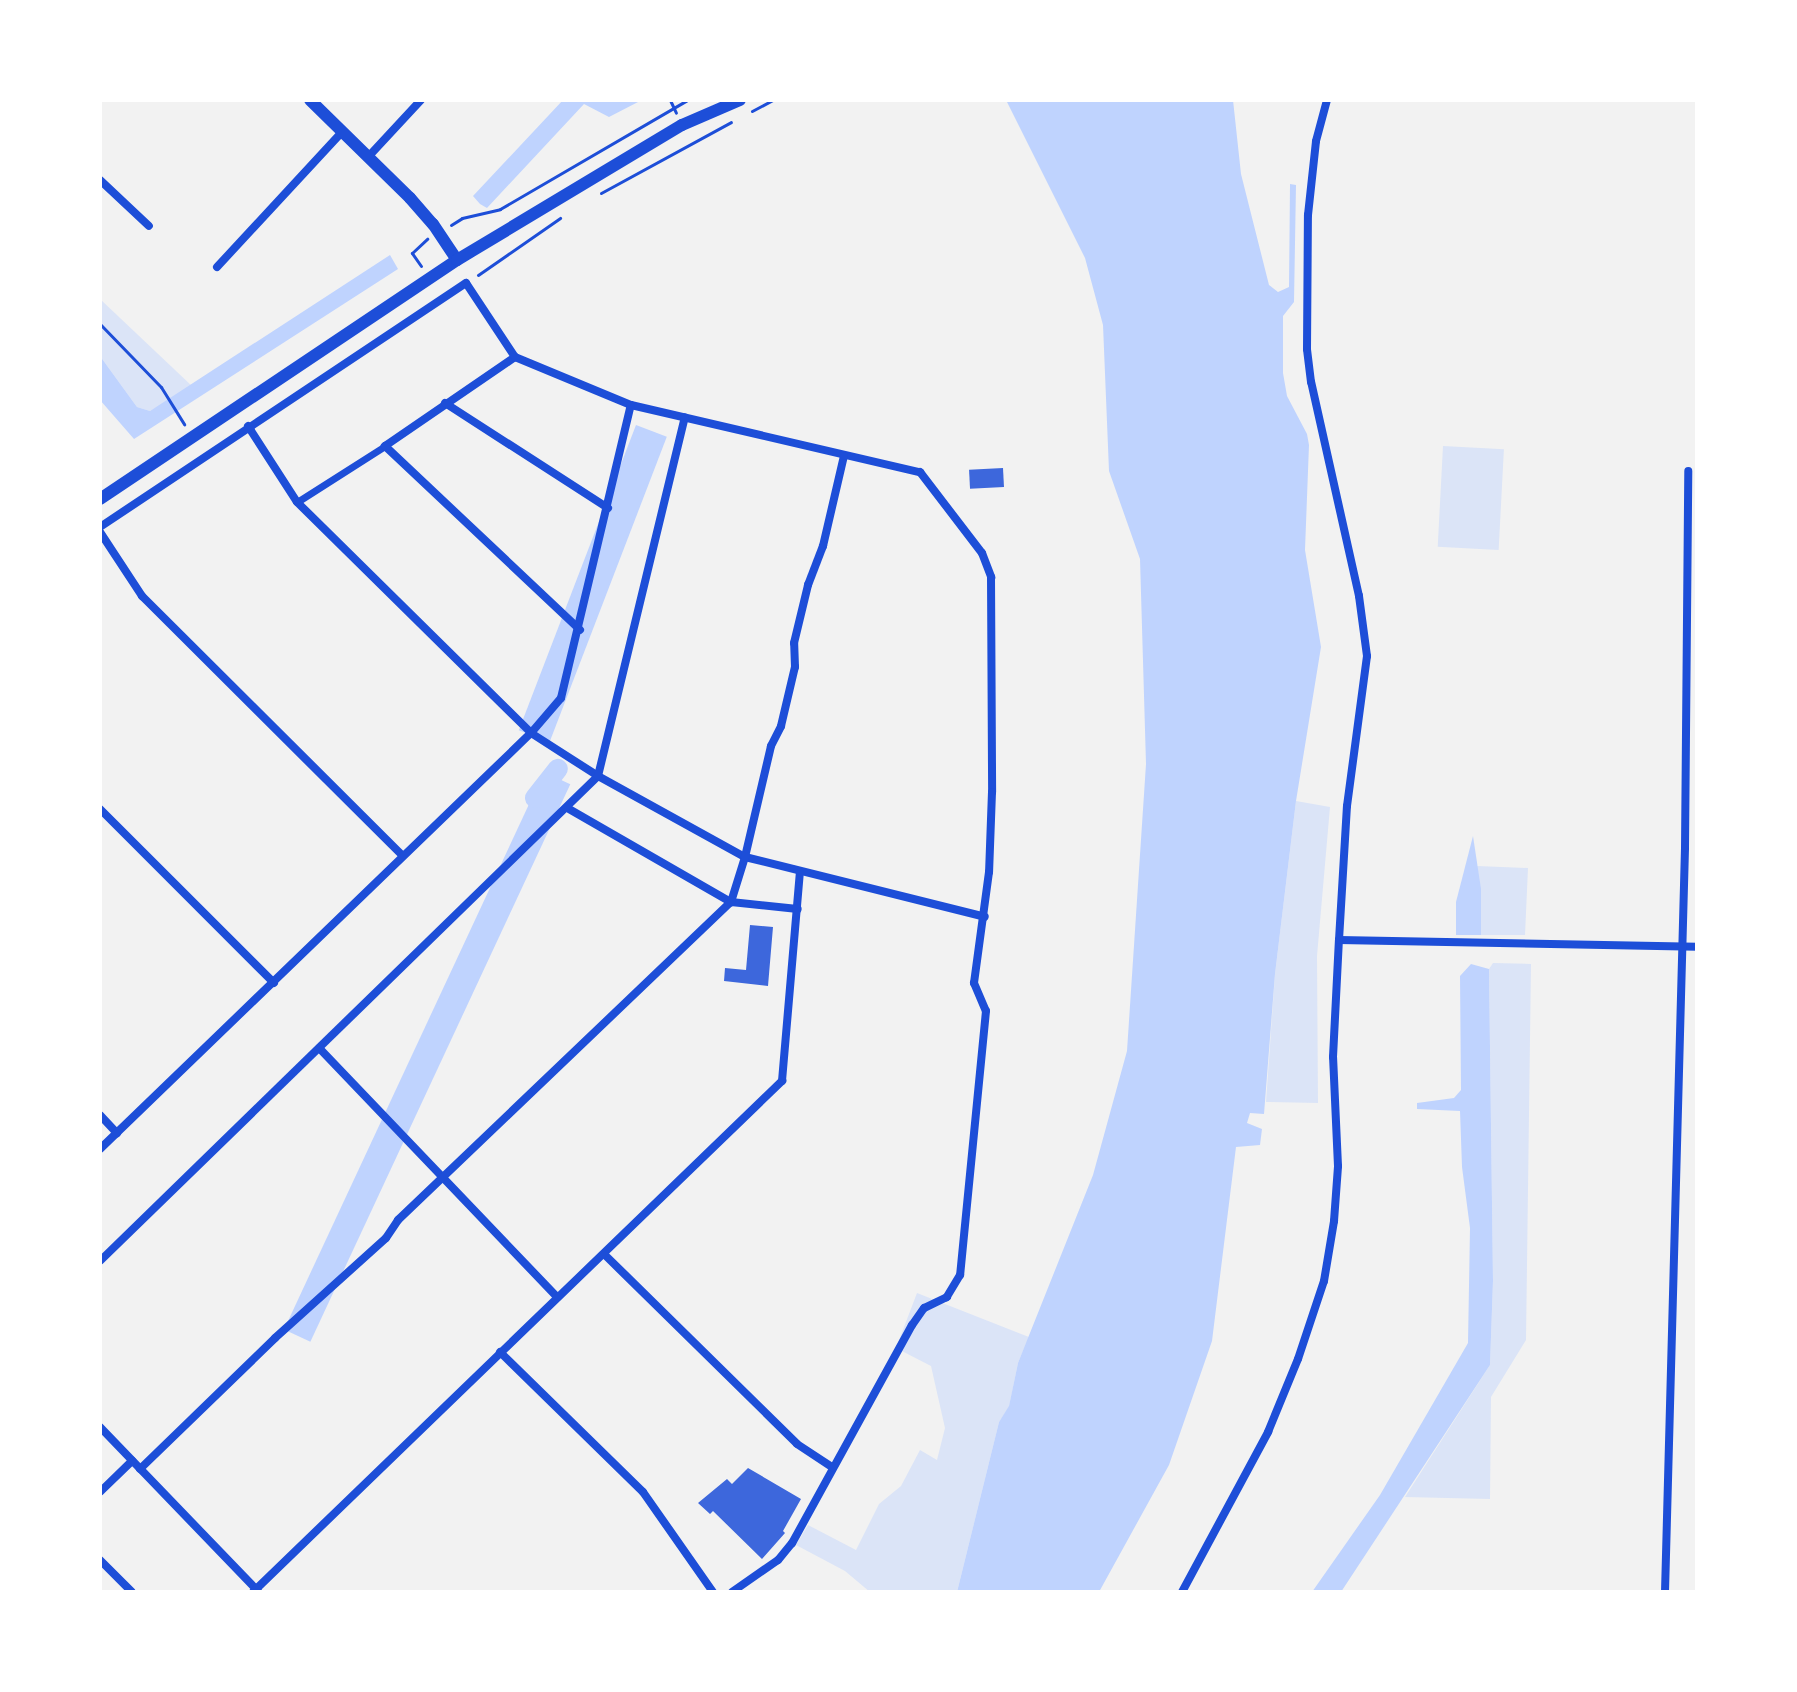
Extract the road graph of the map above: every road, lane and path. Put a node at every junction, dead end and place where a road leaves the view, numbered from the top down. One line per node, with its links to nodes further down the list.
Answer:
1 (310, 100): 8 (street)
2 (421, 100): 10 (street)
3 (670, 100): 7 (path)
4 (687, 100): 7 (path)
5 (740, 100): 16 (street)
6 (1327, 100): 45 (street)
7 (673, 106): 15 (path)
8 (343, 131): 10 (street); 17 (street)
9 (692, 145): 12 (path)
10 (369, 156): 15 (street)
11 (100, 180): 14 (street)
12 (591, 199)
13 (566, 214): 19 (path)
14 (149, 226)
15 (439, 232): 16 (street); 18 (path)
16 (457, 260): 18 (street)
17 (217, 267)
18 (429, 279): 30 (street)
19 (466, 283): 21 (street); 26 (street)
20 (100, 324): 25 (path)
21 (515, 357): 22 (street); 23 (street)
22 (445, 403): 27 (street); 32 (street)
23 (631, 405): 24 (street); 32 (street)
24 (685, 417): 28 (street); 36 (street)
25 (184, 424)
26 (248, 426): 31 (street); 33 (street)
27 (385, 446): 31 (street); 34 (street)
28 (844, 456): 40 (street); 44 (street)
29 (1688, 471): 46 (street)
30 (100, 499)
31 (297, 502): 35 (street)
32 (608, 508): 34 (street)
33 (100, 530): 39 (street)
34 (580, 630): 35 (street)
35 (531, 733): 36 (street); 39 (street)
36 (598, 776): 38 (street); 40 (street)
37 (100, 809): 48 (street)
38 (569, 809): 42 (street); 49 (street)
39 (403, 856): 48 (street)
40 (745, 857): 41 (street); 42 (street)
41 (800, 873): 43 (street); 44 (street)
42 (731, 902): 43 (street); 53 (street)
43 (798, 909): 54 (street)
44 (985, 917): 60 (street)
45 (1339, 940): 46 (street); 68 (street)
46 (1682, 947): 47 (street); 69 (street)
47 (1697, 947)
48 (274, 983): 51 (street)
49 (321, 1050): 53 (street); 55 (street)
50 (100, 1115): 51 (street)
51 (117, 1133): 52 (street)
52 (100, 1149)
53 (443, 1176): 56 (street); 61 (street)
54 (605, 1255): 56 (street); 60 (street)
55 (100, 1261)
56 (557, 1297): 57 (street)
57 (500, 1352): 64 (street); 66 (street)
58 (100, 1427): 59 (street)
59 (132, 1461): 61 (street); 62 (street)
60 (832, 1467): 67 (street)
61 (140, 1469): 64 (street)
62 (100, 1492)
63 (100, 1560): 65 (street)
64 (256, 1591)
65 (132, 1592)
66 (713, 1592)
67 (732, 1592)
68 (1182, 1592)
69 (1665, 1592)

